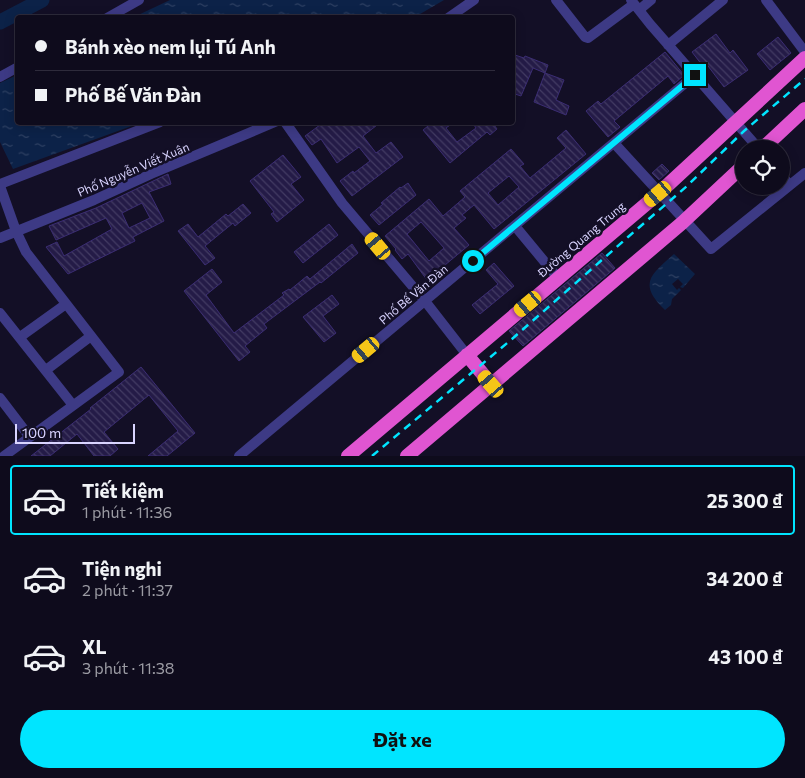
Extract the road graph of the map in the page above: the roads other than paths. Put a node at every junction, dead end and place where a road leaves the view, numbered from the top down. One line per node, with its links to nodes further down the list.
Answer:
1 (139, 0): 8 (street)
2 (474, 0): 9 (street)
3 (556, 0): 7 (street)
4 (651, 0): 7 (street)
5 (723, 0): 10 (street)
6 (766, 0): 11 (street)
7 (635, 5): 10 (street)
8 (112, 15)
9 (452, 15)
10 (668, 45): 14 (street)
11 (805, 52)
12 (805, 58): 17 (highway, Đường Quang Trung)
13 (15, 69): 15 (street)
14 (695, 75): 17 (street); 23 (street, Phố Bế Văn Đàn)
15 (0, 77)
16 (805, 109): 22 (highway)
17 (735, 123): 21 (street); 28 (highway, Đường Quang Trung)
18 (152, 125): 26 (street)
19 (268, 125): 32 (street, Phố Nguyễn Viết Xuân)
20 (288, 125): 35 (street)
21 (751, 140)
22 (770, 140)
23 (614, 143): 28 (street); 31 (street, Phố Bế Văn Đàn)
24 (805, 173): 27 (street)
25 (735, 174): 30 (highway)
26 (0, 185): 32 (street)
27 (790, 185)
28 (660, 192): 30 (street); 34 (highway, Đường Quang Trung)
29 (778, 195): 30 (street)
30 (685, 220): 42 (highway)
31 (515, 226): 34 (street); 35 (street, Phố Bế Văn Đàn)
32 (16, 231): 33 (street, Phố Nguyễn Viết Xuân); 36 (street)
33 (0, 238)
34 (558, 278): 40 (highway, Đường Quang Trung)
35 (425, 302): 40 (street); 47 (street, Phố Bế Văn Đàn)
36 (66, 304): 38 (street); 39 (street)
37 (0, 312): 39 (street)
38 (91, 336): 41 (street); 44 (street)
39 (20, 337): 41 (street)
40 (467, 356): 42 (highway); 48 (highway, Đường Quang Trung)
41 (46, 370): 44 (street)
42 (491, 384): 49 (highway)
43 (0, 398): 45 (street)
44 (72, 404): 45 (street)
45 (29, 436): 46 (street)
46 (4, 456)
47 (239, 456)
48 (348, 456)
49 (406, 456)

